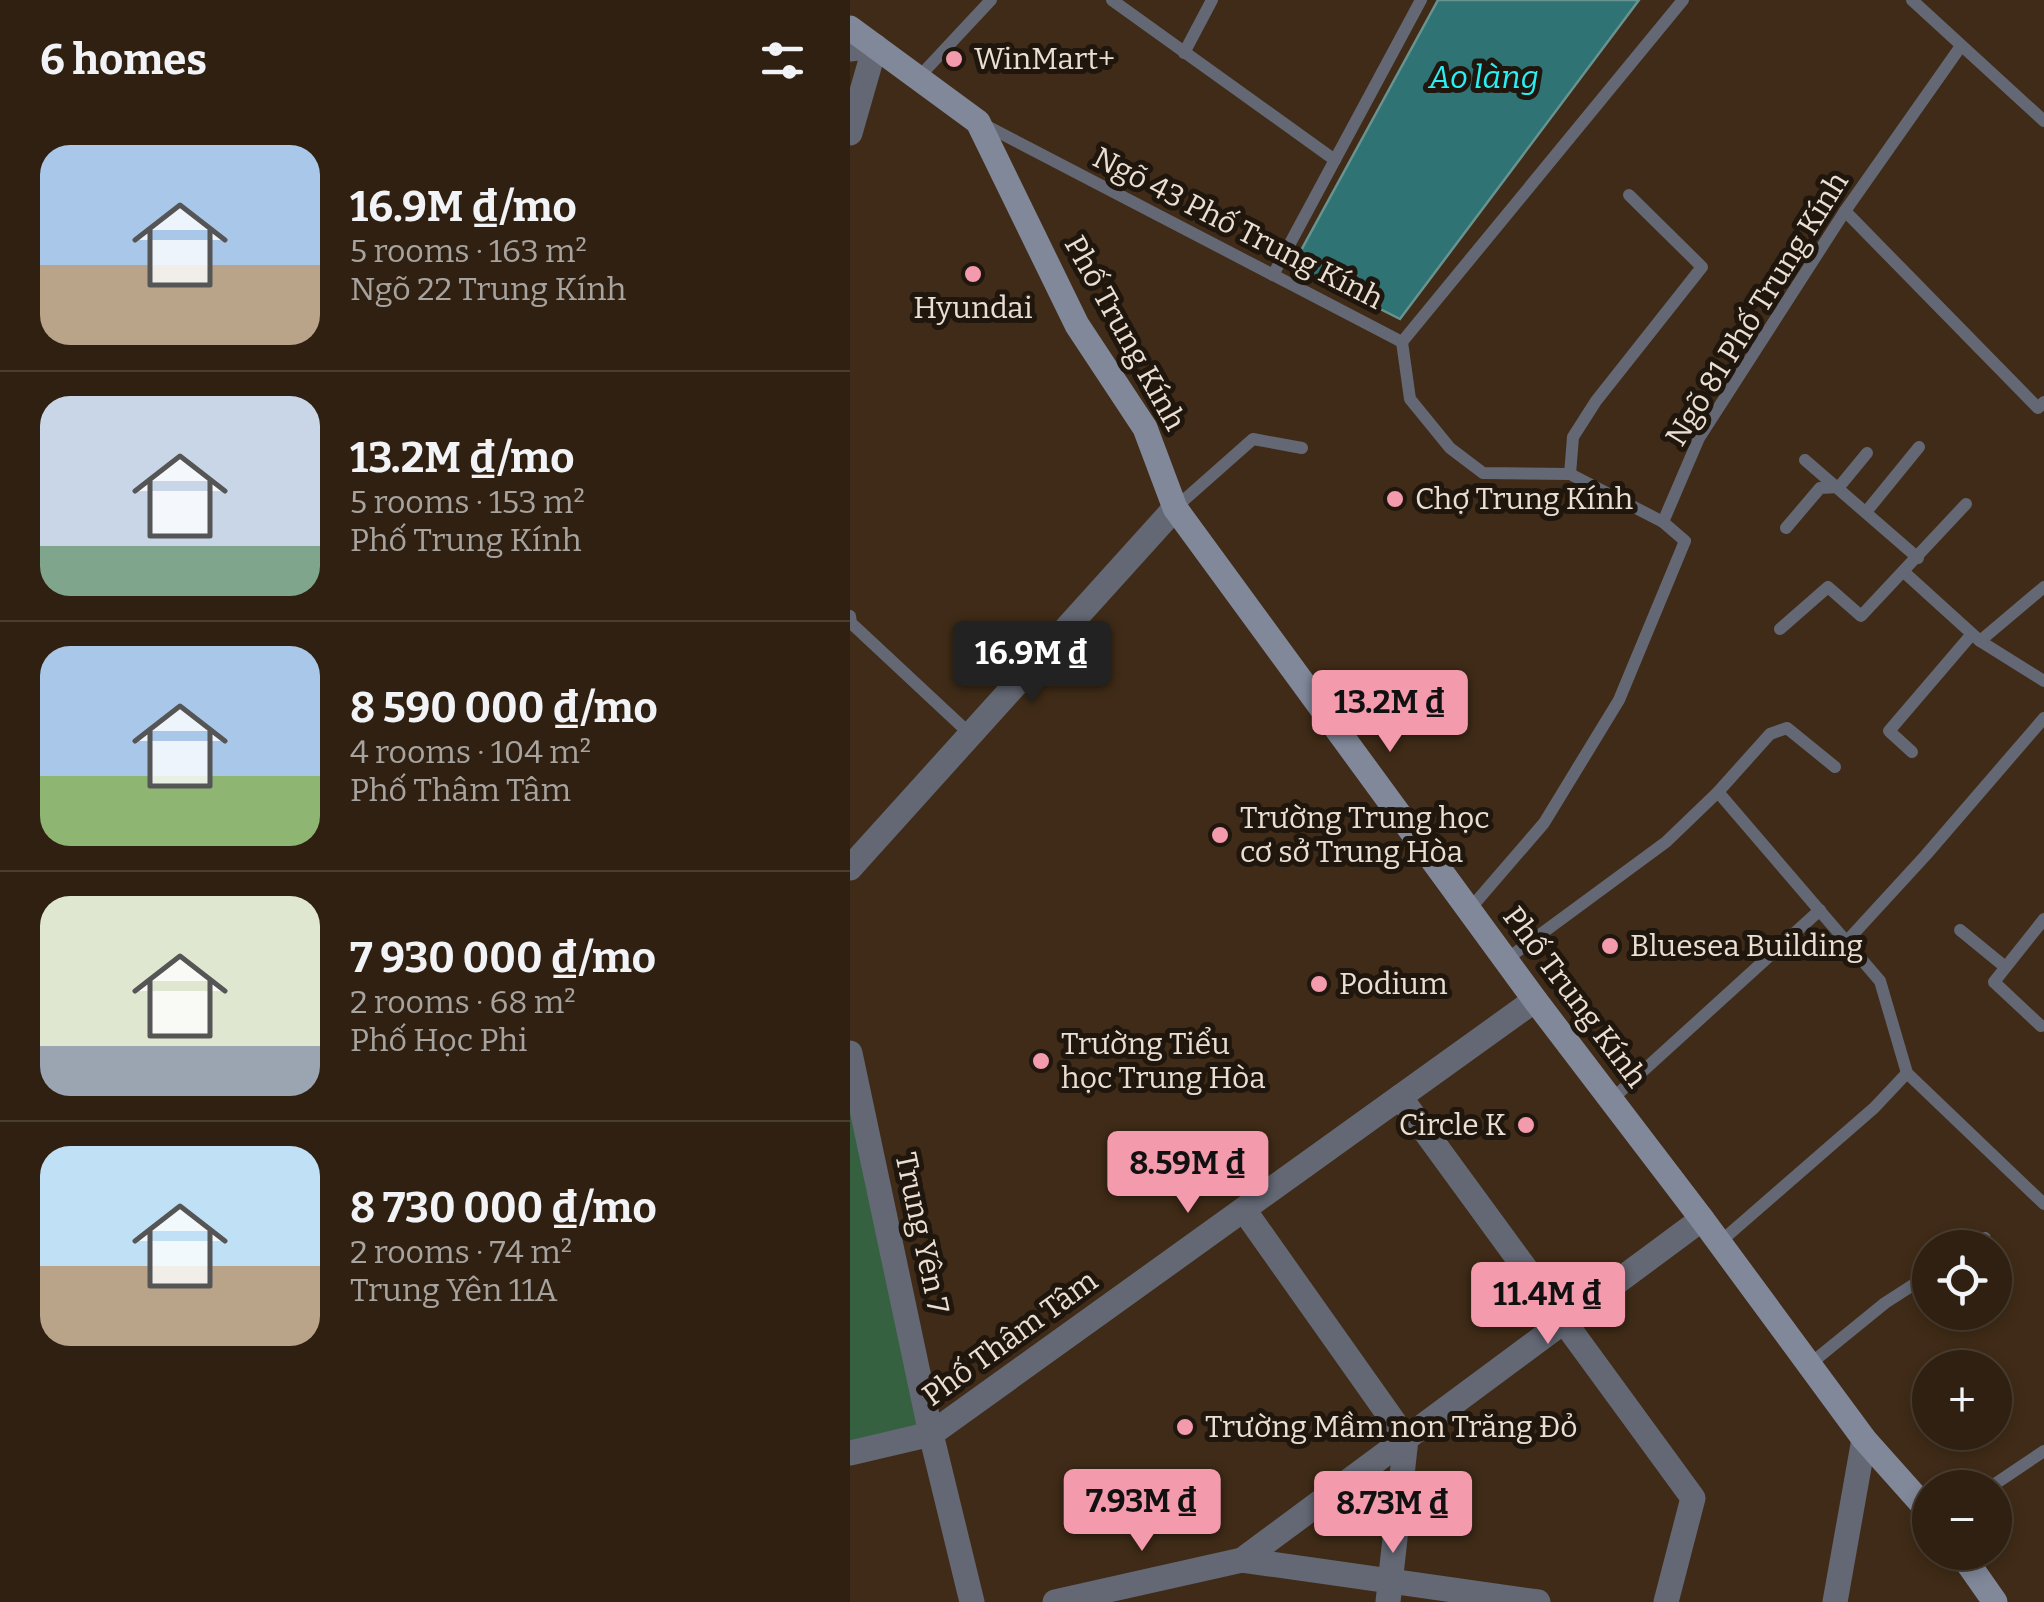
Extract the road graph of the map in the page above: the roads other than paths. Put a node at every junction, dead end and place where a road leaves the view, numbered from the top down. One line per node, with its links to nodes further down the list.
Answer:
1 (991, 0): 11 (lane)
2 (1112, 0): 10 (lane)
3 (1212, 0): 10 (lane)
4 (1420, 0): 15 (lane)
5 (1683, 0): 19 (lane, Ngõ 43 Phố Trung Kính)
6 (1912, 0): 8 (lane)
7 (850, 28): 9 (main road, Phố Trung Kính)
8 (1961, 46): 12 (lane); 17 (lane, Ngõ 81 Phố Trung Kính)
9 (863, 48): 11 (main road, Phố Trung Kính); 14 (street)
10 (1184, 53): 15 (lane)
11 (919, 77): 13 (main road, Phố Trung Kính)
12 (2044, 121)
13 (978, 122): 18 (lane, Ngõ 43 Phố Trung Kính); 28 (main road, Phố Trung Kính)
14 (850, 133)
15 (1334, 160): 18 (lane)
16 (1630, 195): 25 (lane)
17 (1845, 211): 20 (lane); 30 (lane, Ngõ 81 Phố Trung Kính)
18 (1273, 274): 19 (lane, Ngõ 43 Phố Trung Kính)
19 (1402, 342): 25 (lane)
20 (2044, 402)
21 (1919, 447): 29 (lane)
22 (1302, 448): 28 (lane)
23 (1867, 453): 26 (lane)
24 (1806, 460): 26 (lane)
25 (1570, 474): 30 (lane)
26 (1838, 487): 29 (lane); 31 (lane)
27 (1966, 504): 32 (lane)
28 (1175, 508): 40 (street); 45 (main road, Phố Trung Kính)
29 (1866, 512): 32 (lane)
30 (1663, 522): 45 (lane)
31 (1786, 528)
32 (1918, 558): 33 (lane)
33 (1905, 573): 36 (lane); 37 (lane)
34 (2044, 587): 37 (lane)
35 (850, 616): 40 (lane)
36 (1780, 629)
37 (1976, 637): 38 (lane); 41 (lane)
38 (2044, 681)
39 (2044, 718): 49 (lane)
40 (970, 734): 44 (street)
41 (1912, 752)
42 (1834, 767): 43 (lane)
43 (1718, 792): 46 (lane); 50 (lane)
44 (850, 868)
45 (1468, 910): 50 (main road, Phố Trung Kính)
46 (1820, 910): 49 (lane); 57 (lane)
47 (2044, 920): 51 (lane)
48 (1960, 930): 51 (lane)
49 (1846, 942): 55 (lane)
50 (1507, 959): 52 (main road, Phố Trung Kính)
51 (2004, 966): 53 (lane)
52 (1535, 1000): 56 (street, Phố Thâm Tâm); 57 (main road, Phố Trung Kính)
53 (2041, 1026)
54 (850, 1053): 65 (street, Trung Yên 7)
55 (1907, 1073): 58 (lane); 61 (lane)
56 (1400, 1097): 59 (street, Phố Thâm Tâm); 63 (street)
57 (1612, 1100): 60 (main road, Phố Trung Kính)
58 (2044, 1204)
59 (1244, 1210): 65 (street, Phố Thâm Tâm); 66 (street)
60 (1702, 1219): 61 (main road, Phố Trung Kính); 63 (street)
61 (1720, 1242): 64 (main road, Phố Trung Kính)
62 (1912, 1286): 64 (lane)
63 (1564, 1321): 66 (street); 78 (street)
64 (1810, 1364): 67 (main road, Phố Trung Kính)
65 (931, 1434): 69 (street, Phố Thâm Tâm); 75 (street, Trung Yên 7)
66 (1406, 1439): 72 (street); 74 (street)
67 (1864, 1439): 71 (main road, Phố Trung Kính); 79 (street)
68 (2044, 1450): 70 (lane)
69 (850, 1453)
70 (2012, 1472)
71 (1912, 1493)
72 (1242, 1560): 74 (street); 76 (street)
73 (1973, 1570): 80 (main road)
74 (1389, 1593): 77 (street)
75 (972, 1602)
76 (1055, 1602)
77 (1538, 1602)
78 (1666, 1602)
79 (1835, 1602)
80 (1995, 1602)

